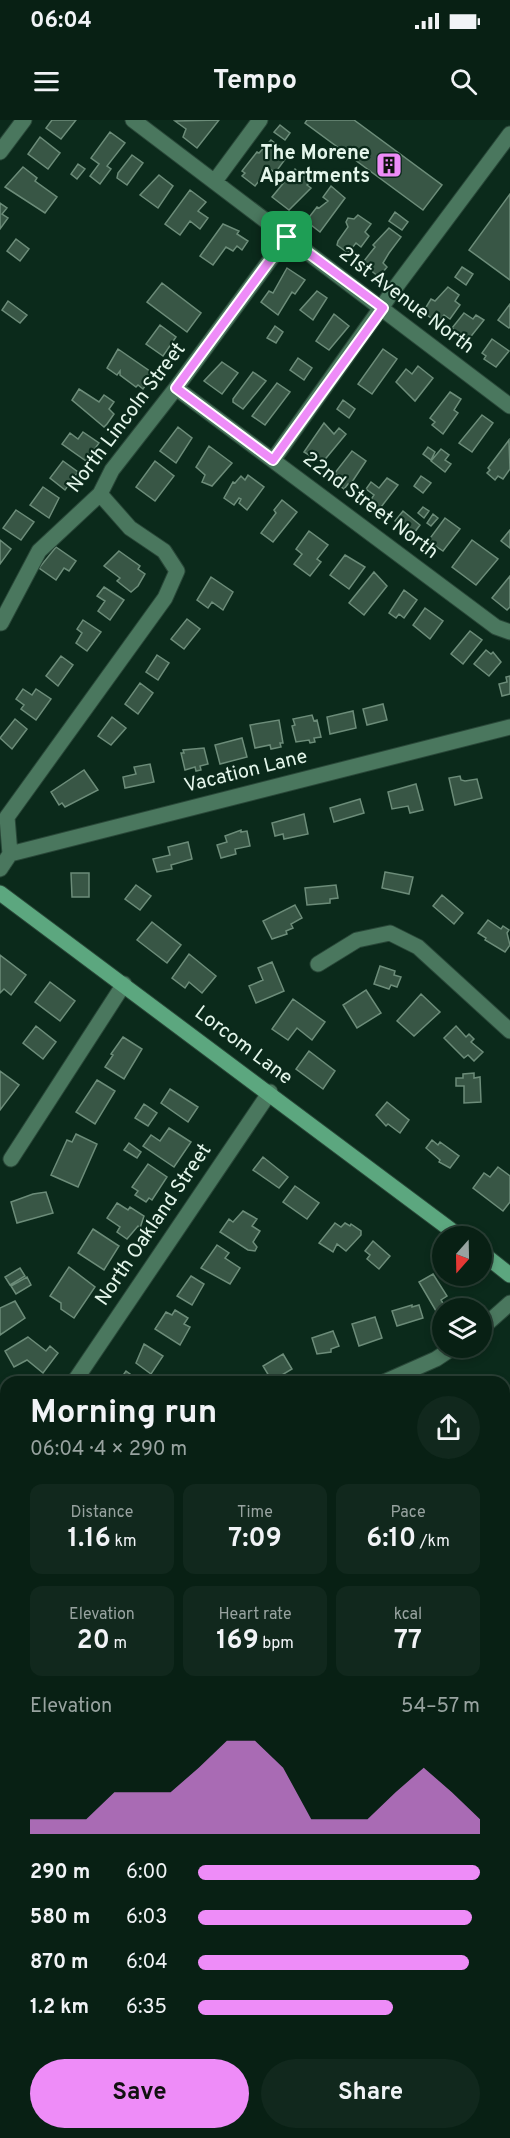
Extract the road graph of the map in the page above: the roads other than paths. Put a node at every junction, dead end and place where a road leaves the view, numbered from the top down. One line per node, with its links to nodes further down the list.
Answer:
1 (24, 120): 5 (street)
2 (133, 120): 6 (street, 21st Avenue North)
3 (260, 120): 6 (street)
4 (510, 134): 8 (street)
5 (0, 152)
6 (215, 181): 7 (street, 21st Avenue North)
7 (287, 237): 8 (street, 21st Avenue North); 9 (street, North Lincoln Street)
8 (383, 308): 10 (street, 21st Avenue North); 11 (street)
9 (176, 388): 11 (street, 22nd Street North); 12 (street, North Lincoln Street)
10 (510, 406)
11 (273, 460): 14 (street, 22nd Street North)
12 (100, 494): 13 (street, North Lincoln Street); 16 (street)
13 (1, 623)
14 (510, 632)
15 (510, 727): 16 (street, Vacation Lane)
16 (10, 854): 17 (street)
17 (0, 869)
18 (0, 892): 20 (street, Lorcom Lane)
19 (318, 964): 21 (street)
20 (124, 984): 22 (street, Lorcom Lane); 23 (street)
21 (510, 1031)
22 (270, 1092): 24 (street, Lorcom Lane); 30 (street, North Oakland Street)
23 (11, 1159)
24 (446, 1226)
25 (492, 1261): 26 (street)
26 (510, 1275)
27 (510, 1303): 28 (street)
28 (492, 1319)
29 (438, 1358): 31 (street)
30 (78, 1376)
31 (398, 1376)

